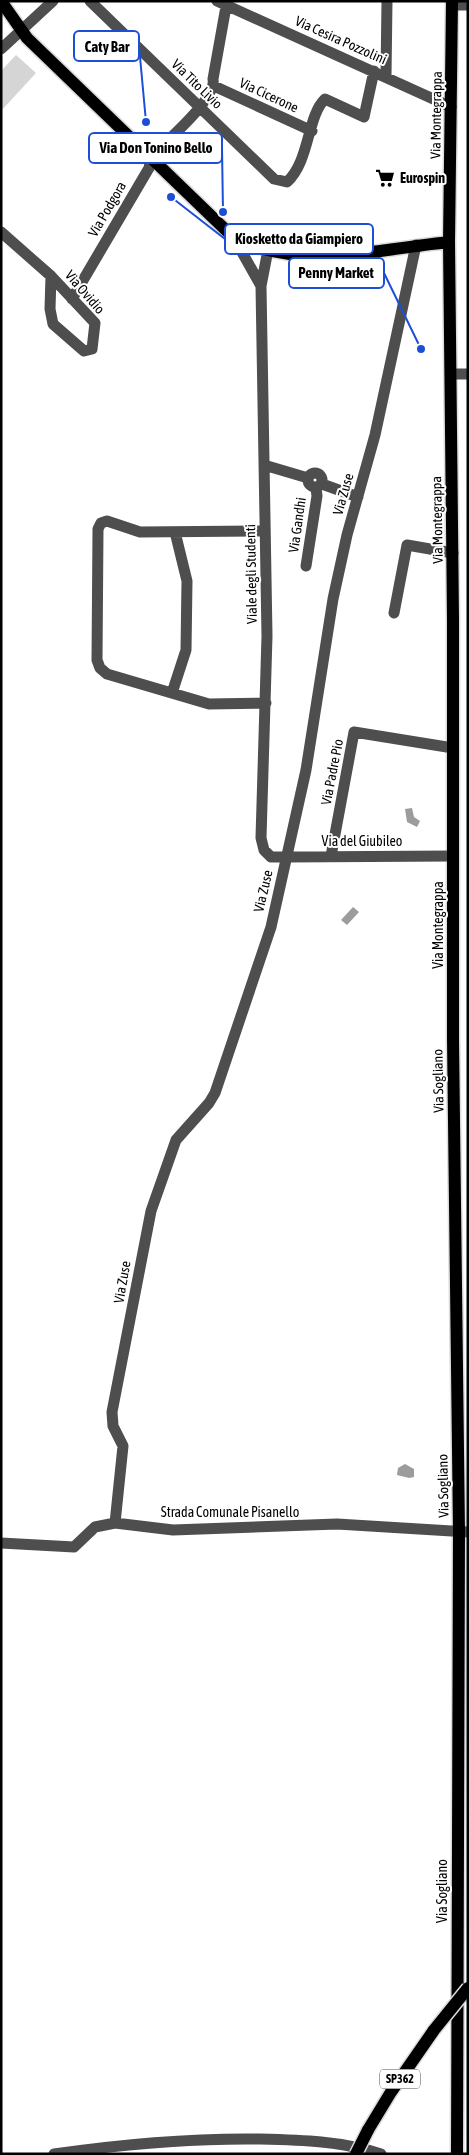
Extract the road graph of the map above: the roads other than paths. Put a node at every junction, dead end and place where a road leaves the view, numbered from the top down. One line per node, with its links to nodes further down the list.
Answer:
1 (2, 1): 8 (main road)
2 (53, 1): 8 (street)
3 (90, 1): 14 (street, Via Tito Livio)
4 (223, 2): 10 (street, Via Cesira Pozzolini); 12 (street, Via Podgora)
5 (384, 2): 11 (street)
6 (452, 3): 7 (street); 13 (main road, Via Montegrappa)
7 (468, 5)
8 (20, 30): 9 (street); 16 (main road)
9 (1, 49)
10 (374, 71): 11 (street, Via Cesira Pozzolini); 15 (street)
11 (386, 76): 13 (street, Via Cesira Pozzolini)
12 (214, 86): 14 (street, Via Podgora); 15 (street, Via Cicerone)
13 (451, 107): 19 (main road, Via Montegrappa)
14 (199, 108): 15 (street, Via Tito Livio); 16 (street, Via Podgora)
15 (312, 131)
16 (151, 157): 18 (main road); 24 (street, Via Podgora)
17 (1, 232): 22 (street, Via Ovidio)
18 (234, 238): 21 (main road); 23 (street)
19 (449, 242): 20 (main road); 25 (main road, Via Montegrappa)
20 (416, 245): 21 (main road); 29 (street, Via Zuse)
21 (268, 250): 23 (street, Viale degli Studenti)
22 (51, 276): 24 (street, Via Ovidio); 24 (street, Via Ovidio)
23 (261, 286): 27 (street, Viale degli Studenti)
24 (72, 300)
25 (451, 374): 26 (street); 32 (main road, Via Montegrappa)
26 (468, 374)
27 (264, 465): 28 (street); 30 (street, Viale degli Studenti)
28 (319, 486): 29 (street); 33 (street, Via Gandhi)
29 (358, 497): 41 (street, Via Zuse)
30 (265, 531): 31 (street); 36 (street, Viale degli Studenti)
31 (175, 532): 35 (street); 35 (street)
32 (453, 553): 34 (street); 37 (main road, Via Montegrappa)
33 (306, 566)
34 (394, 613)
35 (172, 693): 36 (street)
36 (266, 703): 40 (street, Viale degli Studenti)
37 (453, 748): 38 (street, Via Padre Pio); 39 (main road, Via Montegrappa)
38 (331, 856): 39 (street, Via del Giubileo); 41 (street, Via del Giubileo)
39 (453, 856): 42 (main road, Via Montegrappa)
40 (271, 857): 41 (street, Via del Giubileo)
41 (286, 857): 43 (street, Via Zuse)
42 (453, 1039): 44 (main road, Via Sogliano)
43 (115, 1523): 44 (street, Strada Comunale Pisanello); 45 (street, Strada Comunale Pisanello)
44 (463, 1532): 46 (main road, Via Sogliano)
45 (1, 1543)
46 (462, 1933): 47 (main road, Via Sogliano)
47 (463, 1952): 52 (main road, Via Sogliano)
48 (468, 1988): 50 (main road, SP362, bridge)
49 (54, 2154): 51 (street)
50 (356, 2154)
51 (381, 2154)
52 (457, 2154)

